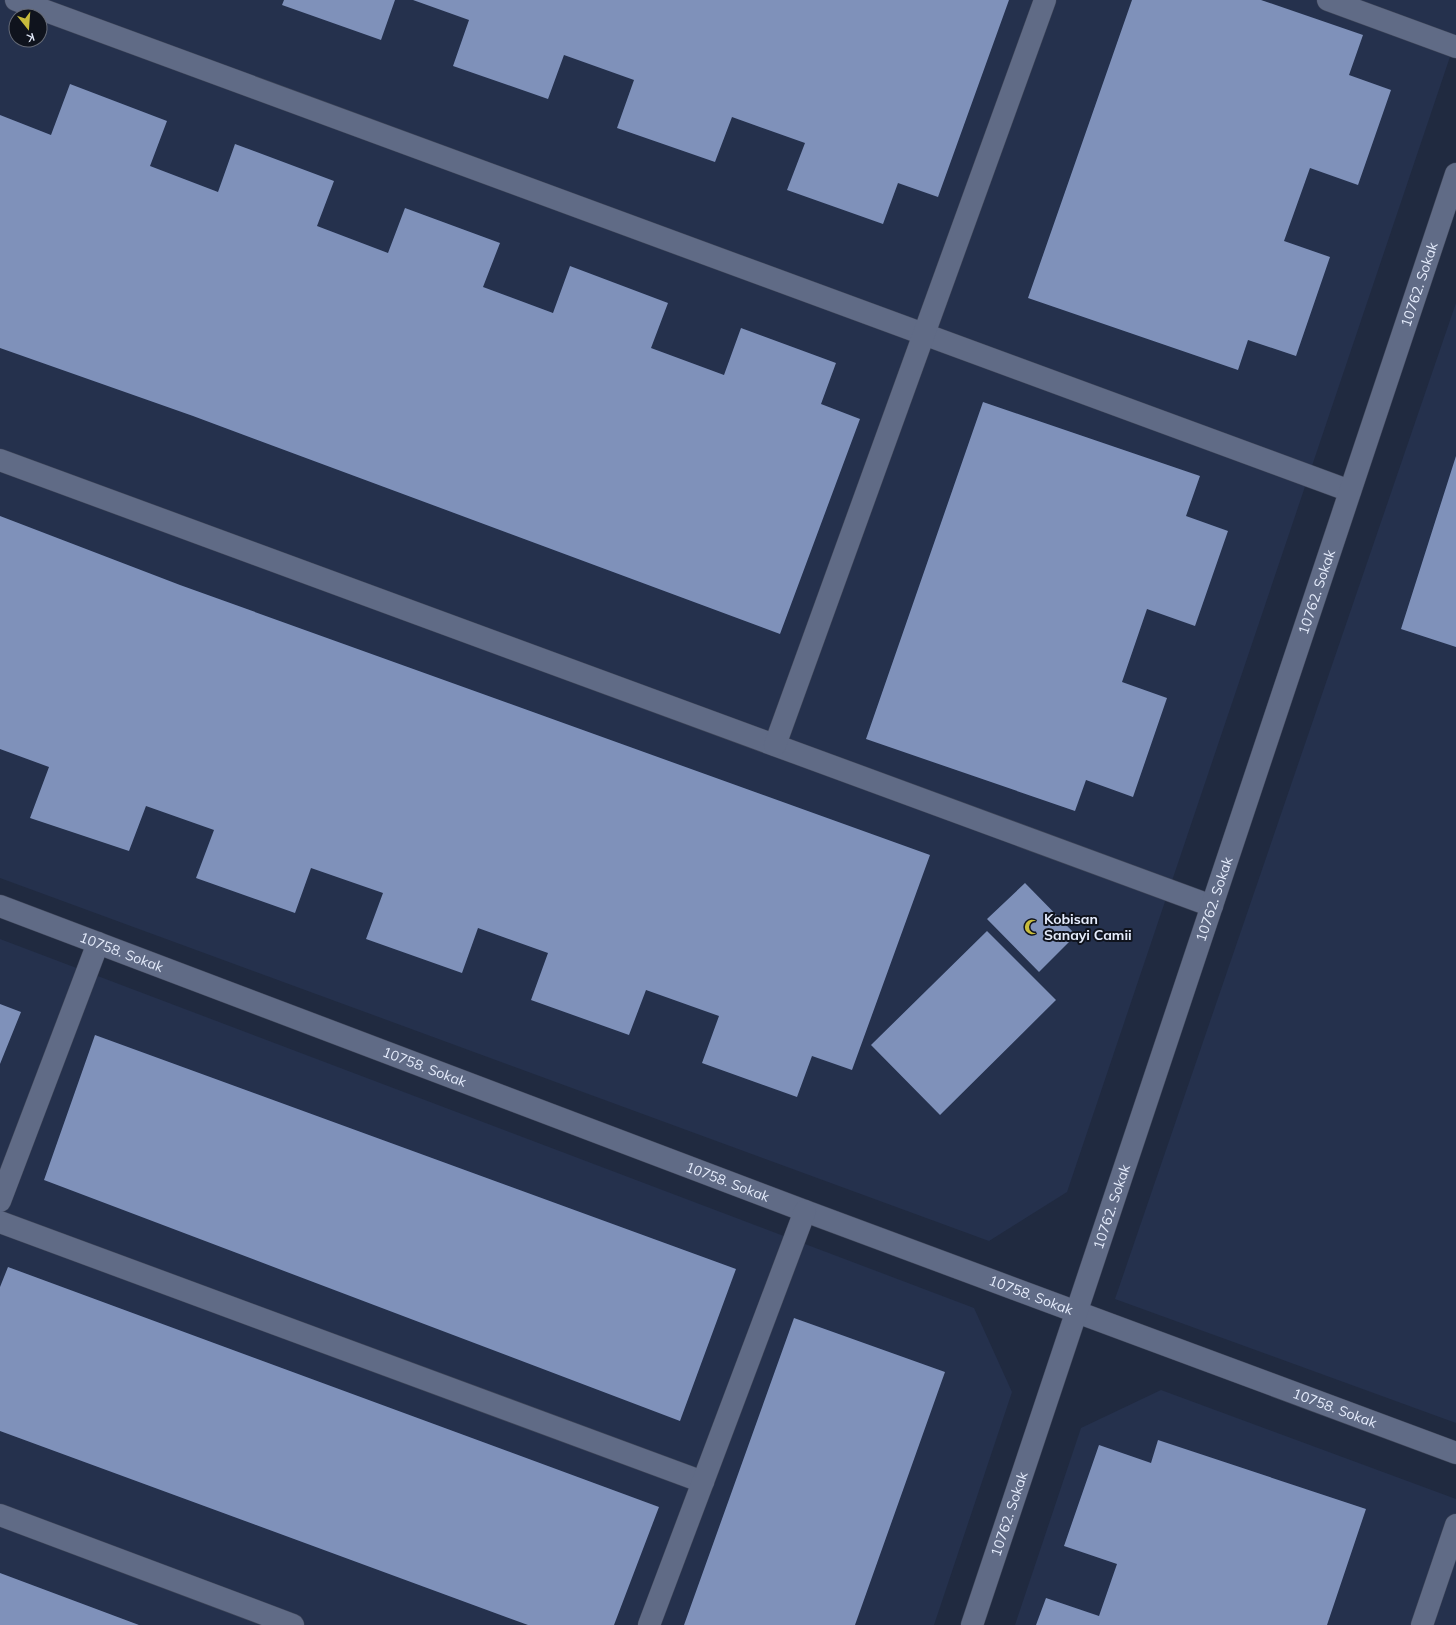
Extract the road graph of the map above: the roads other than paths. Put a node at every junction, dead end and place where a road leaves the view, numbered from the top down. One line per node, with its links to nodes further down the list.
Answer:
1 (16, 0): 6 (street)
2 (1045, 0): 6 (street)
3 (1328, 0): 4 (street)
4 (1456, 47)
5 (1456, 174): 8 (street, 10762. Sokak)
6 (924, 334): 8 (street); 9 (street)
7 (0, 460): 9 (street)
8 (1350, 491): 11 (street, 10762. Sokak)
9 (775, 745): 11 (street)
10 (0, 906): 12 (street, 10758. Sokak)
11 (1212, 906): 16 (street, 10762. Sokak)
12 (98, 943): 13 (street); 14 (street, 10758. Sokak)
13 (0, 1201)
14 (805, 1211): 16 (street, 10758. Sokak); 18 (street)
15 (0, 1222): 18 (street)
16 (1076, 1312): 17 (street, 10758. Sokak); 23 (street, 10762. Sokak)
17 (1456, 1454)
18 (703, 1482): 22 (street)
19 (0, 1515): 21 (street)
20 (1456, 1525): 24 (street)
21 (293, 1625)
22 (650, 1625)
23 (972, 1625)
24 (1422, 1625)

